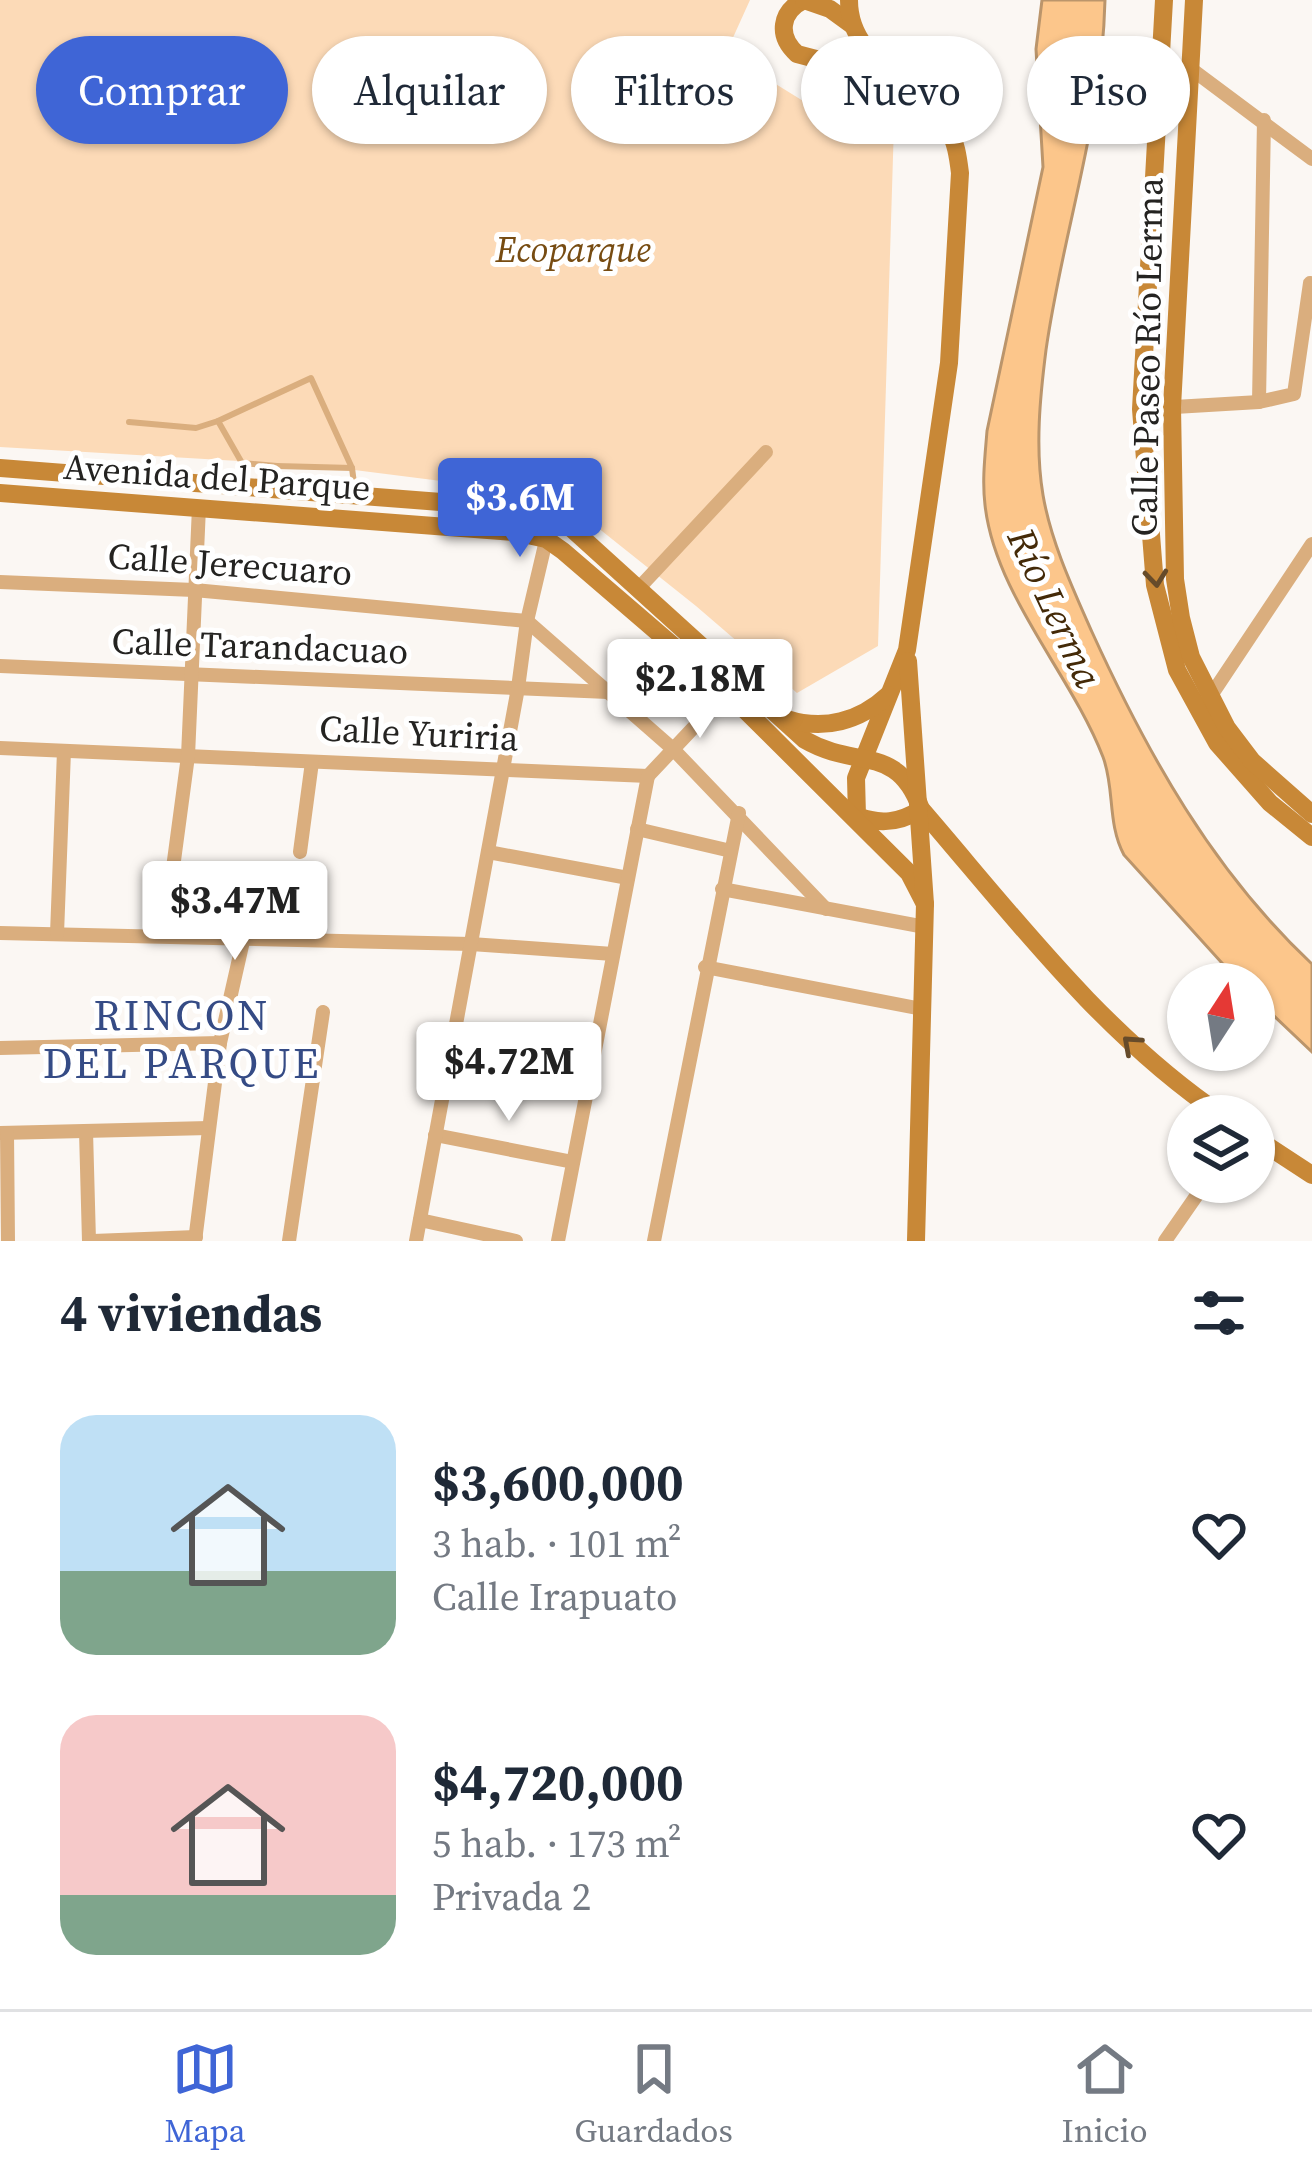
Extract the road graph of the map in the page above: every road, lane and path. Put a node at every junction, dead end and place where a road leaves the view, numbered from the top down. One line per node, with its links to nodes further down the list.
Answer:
1 (804, 0): 5 (street); 7 (street)
2 (849, 0): 5 (street)
3 (1164, 0): 16 (street, Calle Paseo Río Lerma)
4 (1194, 0): 8 (street, Calle Paseo Río Lerma)
5 (852, 25): 6 (street)
6 (858, 36)
7 (801, 54)
8 (1190, 68): 9 (street)
9 (1264, 120): 12 (street); 14 (street)
10 (954, 144): 34 (street)
11 (1186, 144): 15 (street, Calle Paseo Río Lerma)
12 (1312, 159)
13 (1310, 283): 14 (street)
14 (1259, 402): 15 (street)
15 (1172, 407): 16 (street); 41 (street, Calle Paseo Río Lerma)
16 (1142, 409): 41 (street, Calle Paseo Río Lerma, one-way to 41)
17 (218, 421): 18 (lane); 20 (lane); 21 (lane)
18 (129, 422)
19 (766, 452): 31 (street)
20 (277, 466): 21 (lane); 23 (lane)
21 (352, 468): 25 (lane)
22 (1, 471): 23 (street, Avenida del Parque)
23 (278, 489): 25 (street, Avenida del Parque)
24 (0, 493): 26 (street, Avenida del Parque)
25 (355, 495): 27 (street, Avenida del Parque)
26 (199, 507): 28 (street, Avenida del Parque); 32 (street)
27 (551, 515): 28 (street); 31 (street)
28 (546, 539): 33 (street); 40 (street)
29 (1312, 544): 41 (street)
30 (0, 582): 32 (street, Calle Jerecuaro)
31 (638, 589): 42 (street)
32 (194, 590): 33 (street, Calle Jerecuaro); 36 (street)
33 (527, 621): 38 (street); 39 (street)
34 (907, 650): 37 (street); 51 (street)
35 (0, 666): 36 (street, Calle Tarandacuao)
36 (190, 671): 38 (street, Calle Tarandacuao); 46 (street)
37 (895, 686): 42 (street); 47 (street)
38 (518, 688): 39 (street, Calle Tarandacuao); 49 (street)
39 (608, 692): 44 (street)
40 (727, 692): 44 (street); 53 (street)
41 (1205, 704): 54 (street, Calle Paseo Río Lerma)
42 (779, 716): 47 (street)
43 (0, 748): 45 (street, Calle Yuriria)
44 (673, 749): 50 (street); 52 (street)
45 (64, 751): 46 (street, Calle Yuriria); 67 (street)
46 (188, 756): 48 (street, Calle Yuriria); 59 (street)
47 (863, 760): 51 (street); 53 (street)
48 (312, 761): 49 (street, Calle Yuriria); 57 (street)
49 (503, 770): 50 (street, Calle Yuriria); 58 (street)
50 (647, 776): 55 (street)
51 (920, 809): 53 (street); 63 (street); 78 (street, one-way to 51)
52 (739, 813): 56 (street); 64 (street)
53 (856, 817): 63 (street)
54 (1310, 821)
55 (637, 829): 56 (street); 60 (street)
56 (730, 851): 62 (street)
57 (300, 852)
58 (488, 852): 60 (street); 69 (street)
59 (173, 868)
60 (628, 878): 70 (street)
61 (246, 888): 68 (street)
62 (722, 889): 64 (street); 71 (street)
63 (926, 904): 65 (street)
64 (826, 908): 65 (street)
65 (925, 927): 72 (street)
66 (0, 933): 67 (street)
67 (57, 934): 68 (street)
68 (244, 939): 69 (street); 75 (street)
69 (471, 944): 70 (street); 74 (street)
70 (613, 954): 77 (street)
71 (705, 967): 72 (street); 95 (street)
72 (922, 1009): 96 (street)
73 (323, 1012): 91 (street)
74 (454, 1036): 77 (street); 82 (street)
75 (220, 1043): 76 (street); 79 (street)
76 (0, 1048)
77 (592, 1066): 84 (street)
78 (1194, 1095)
79 (209, 1128): 80 (street); 88 (street)
80 (86, 1131): 81 (street); 90 (street)
81 (3, 1133): 89 (street)
82 (435, 1135): 84 (street); 87 (street)
83 (1275, 1151): 85 (street)
84 (573, 1162): 94 (street)
85 (1312, 1175)
86 (1191, 1203): 97 (street)
87 (420, 1220): 92 (street); 93 (street)
88 (196, 1239): 90 (street)
89 (8, 1241)
90 (91, 1241)
91 (289, 1241)
92 (416, 1241)
93 (516, 1241)
94 (558, 1241)
95 (654, 1241)
96 (916, 1241)
97 (1165, 1241)

